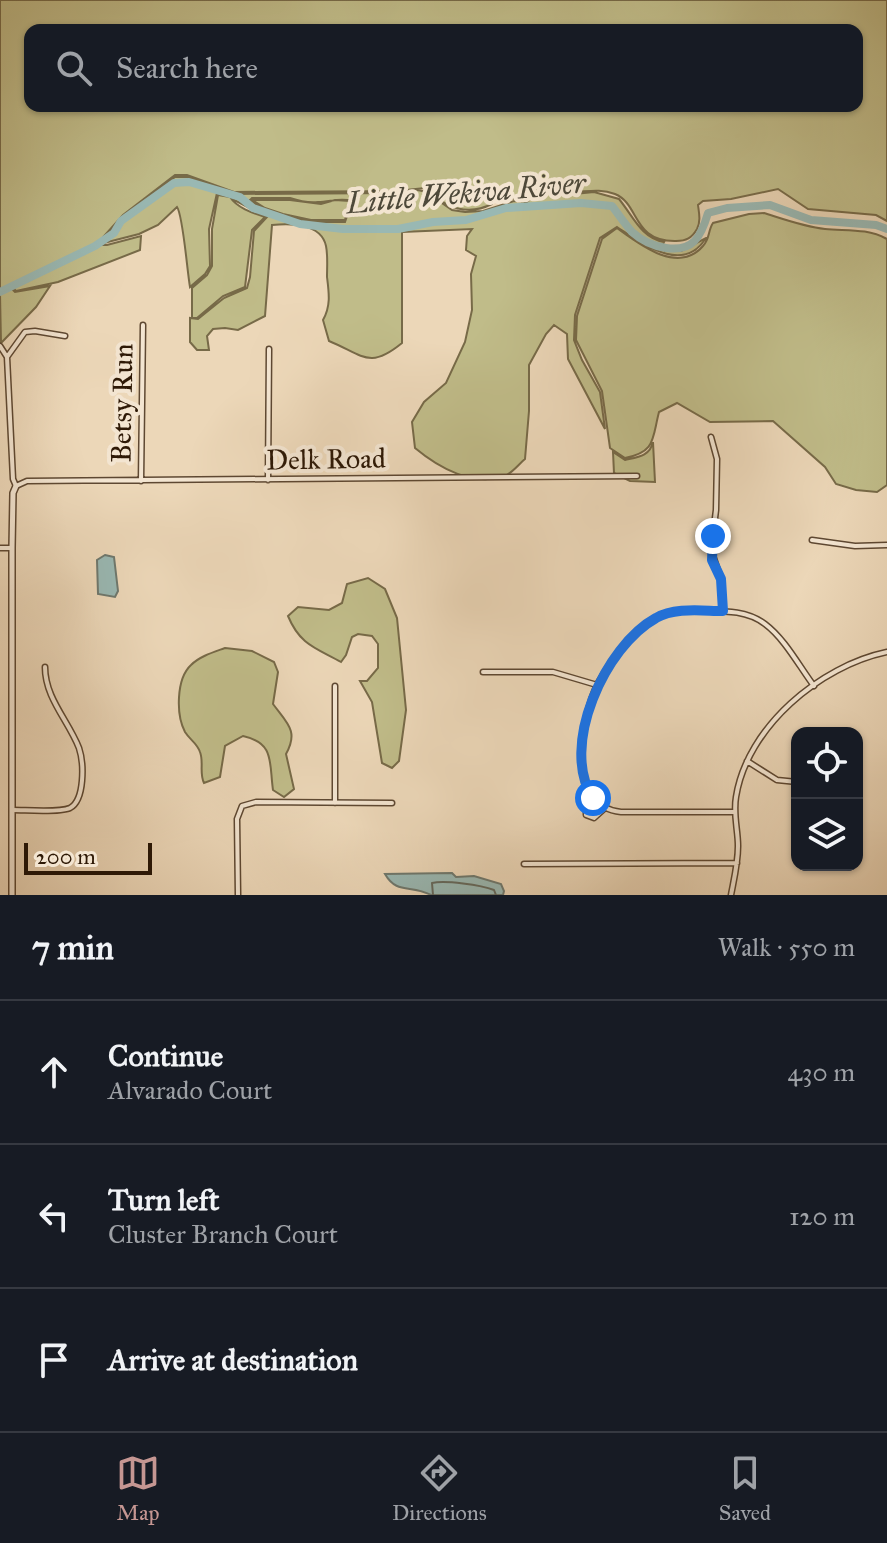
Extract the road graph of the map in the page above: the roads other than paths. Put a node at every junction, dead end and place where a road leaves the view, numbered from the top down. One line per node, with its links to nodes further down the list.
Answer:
1 (143, 325): 9 (street, Betsy Run)
2 (65, 336): 5 (street)
3 (0, 346): 5 (street)
4 (269, 349): 8 (street)
5 (7, 357): 10 (street)
6 (711, 437): 15 (street)
7 (637, 476): 8 (street, Delk Road)
8 (268, 480): 9 (street, Delk Road)
9 (141, 481): 10 (street, Delk Road)
10 (16, 486): 14 (street)
11 (812, 540): 12 (street)
12 (887, 545)
13 (0, 548): 14 (street)
14 (12, 548): 28 (street)
15 (723, 611): 19 (street); 21 (street)
16 (887, 652): 21 (street)
17 (45, 667): 28 (street)
18 (483, 672): 19 (street)
19 (597, 685): 24 (street)
20 (335, 686): 25 (street)
21 (814, 686): 22 (street)
22 (747, 761): 23 (street); 29 (street)
23 (791, 781)
24 (593, 798): 27 (street); 27 (street)
25 (335, 803): 26 (street); 33 (street)
26 (392, 803)
27 (605, 808): 29 (street)
28 (13, 810): 32 (street)
29 (734, 812): 30 (street)
30 (737, 863): 31 (street); 34 (street)
31 (524, 864)
32 (12, 895)
33 (238, 895)
34 (731, 895)

